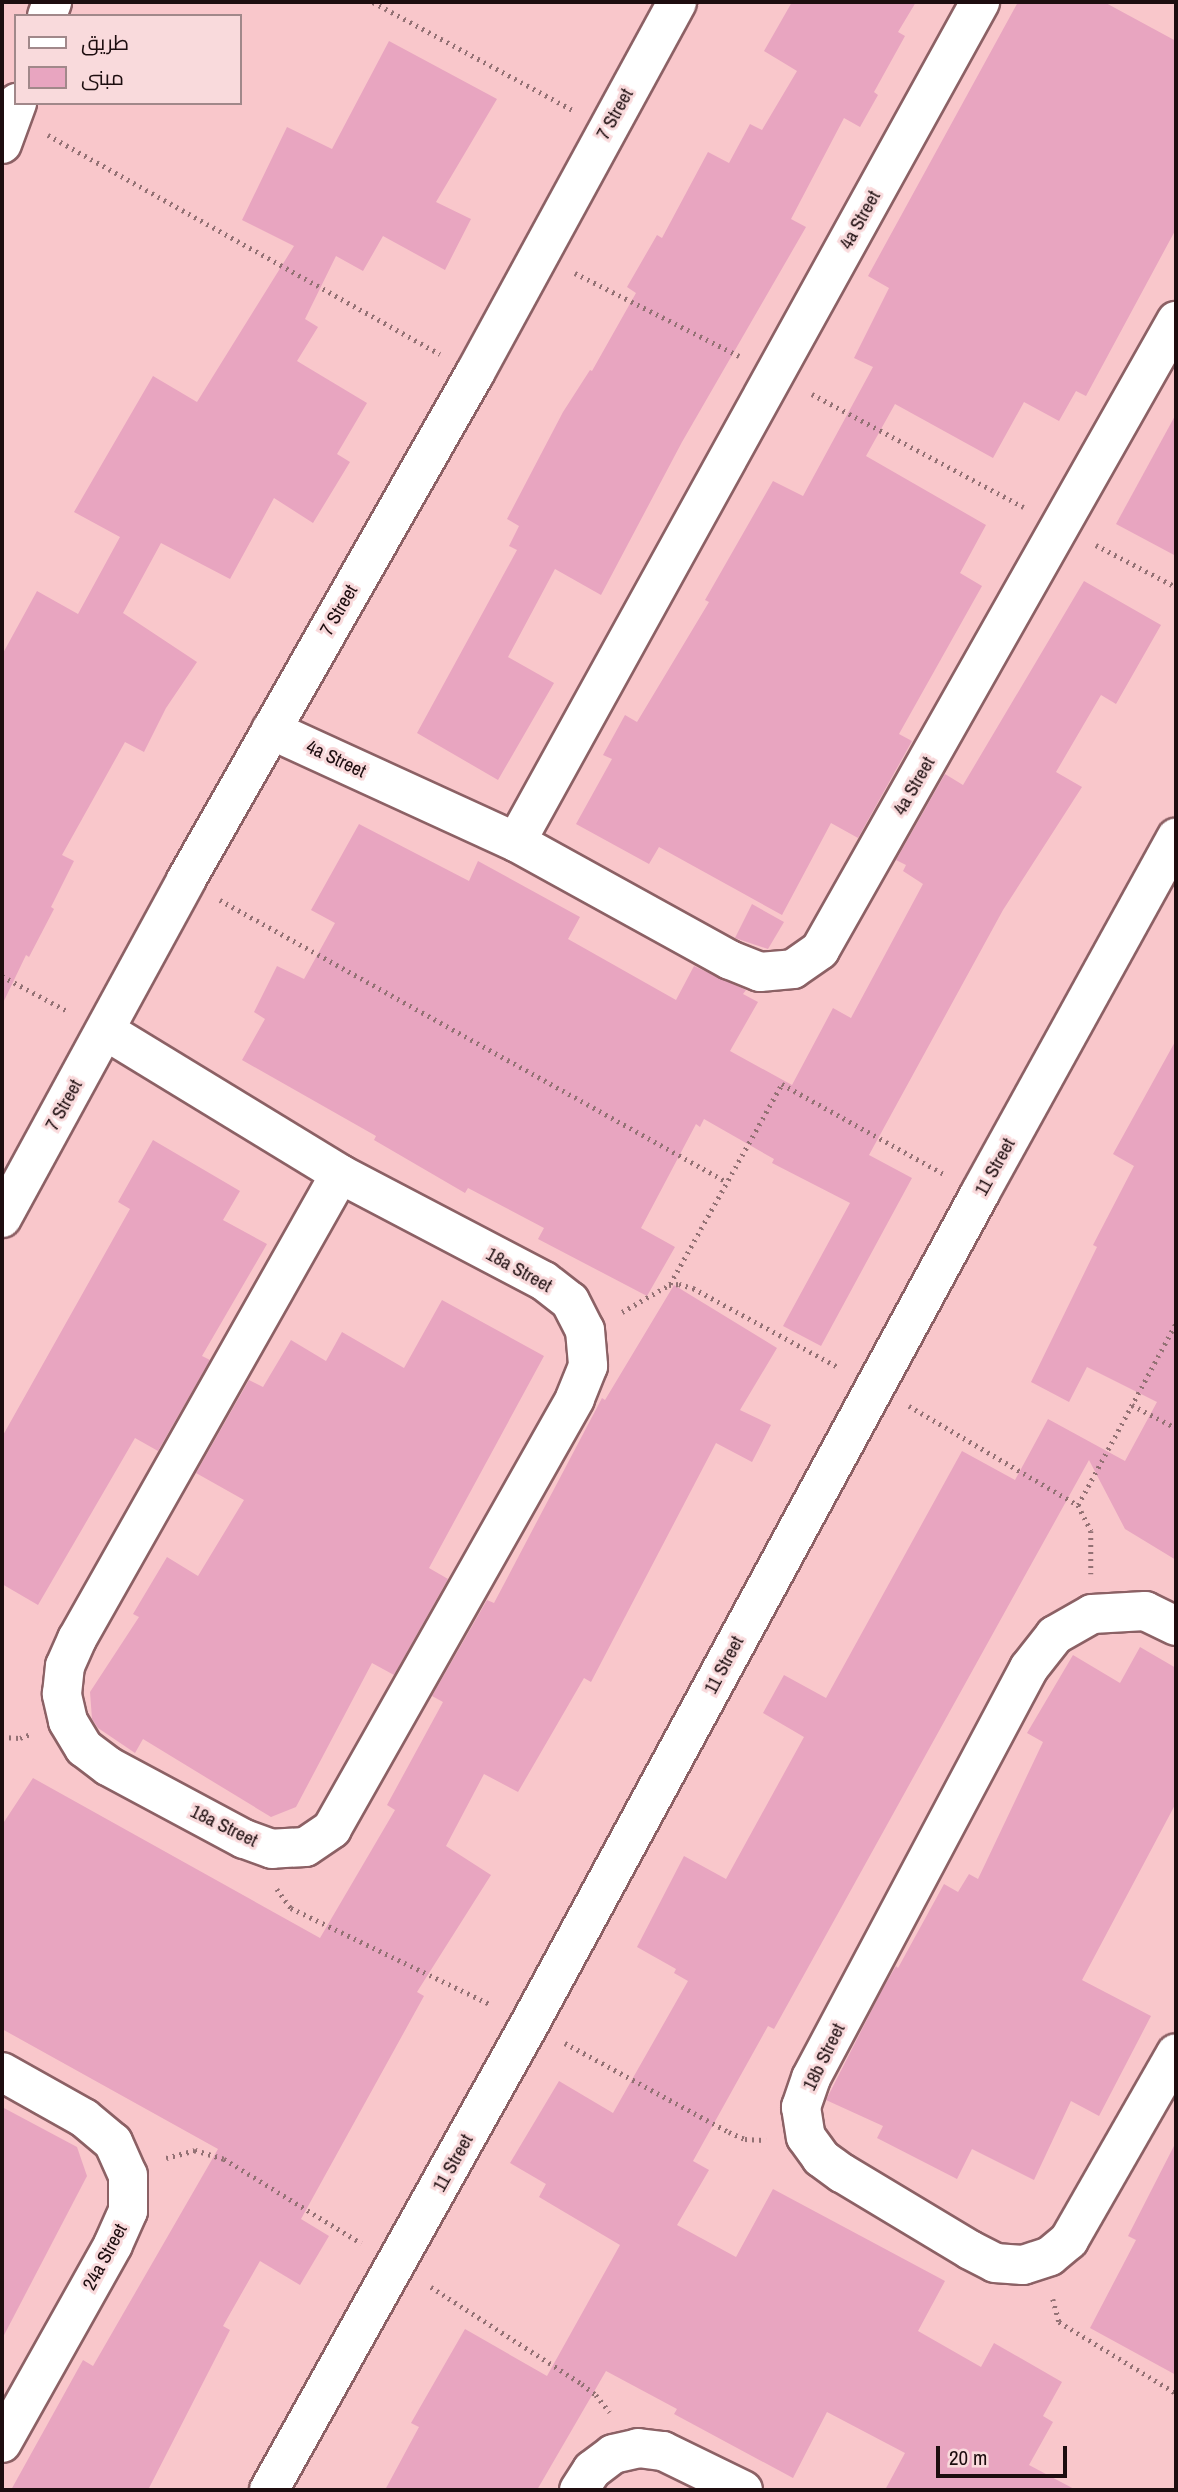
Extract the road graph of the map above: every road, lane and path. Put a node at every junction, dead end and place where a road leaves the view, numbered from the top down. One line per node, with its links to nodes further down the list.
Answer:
1 (373, 2): 5 (path)
2 (677, 2): 5 (street, 7 Street)
3 (980, 2): 9 (street, 4a Street)
4 (11, 121): 8 (path)
5 (607, 128): 6 (street, 7 Street)
6 (538, 254): 8 (street, 7 Street); 9 (path)
7 (1176, 321): 10 (street, 4a Street)
8 (475, 373): 12 (street, 7 Street)
9 (774, 374): 10 (path); 14 (street, 4a Street)
10 (1061, 527): 11 (path); 14 (street, 4a Street)
11 (1176, 587)
12 (271, 730): 14 (street, 4a Street); 15 (street, 7 Street)
13 (1176, 838): 20 (street, 11 Street)
14 (516, 842)
15 (186, 880): 17 (street, 7 Street); 19 (path)
16 (2, 976): 17 (path)
17 (106, 1031): 18 (street, 18a Street); 21 (street, 7 Street)
18 (340, 1174): 28 (street, 18a Street); 28 (street, 18a Street)
19 (727, 1182): 20 (path); 22 (path)
20 (980, 1193): 29 (street, 11 Street)
21 (2, 1217)
22 (669, 1285)
23 (1176, 1323): 24 (path)
24 (1132, 1405): 25 (path); 26 (path)
25 (1176, 1428)
26 (1078, 1505)
27 (1176, 1626): 32 (street, 18b Street)
28 (272, 1849): 29 (path)
29 (530, 2024): 32 (path); 35 (street, 11 Street)
30 (1176, 2053): 34 (street)
31 (2, 2072): 33 (street, 24a Street)
32 (806, 2137): 34 (street)
33 (128, 2175): 35 (path); 37 (street, 24a Street)
34 (1050, 2256): 36 (path)
35 (396, 2264): 38 (path); 39 (street, 11 Street)
36 (1176, 2393)
37 (2, 2443)
38 (638, 2448): 40 (street); 41 (street)
39 (270, 2490)
40 (579, 2490)
41 (743, 2490)

